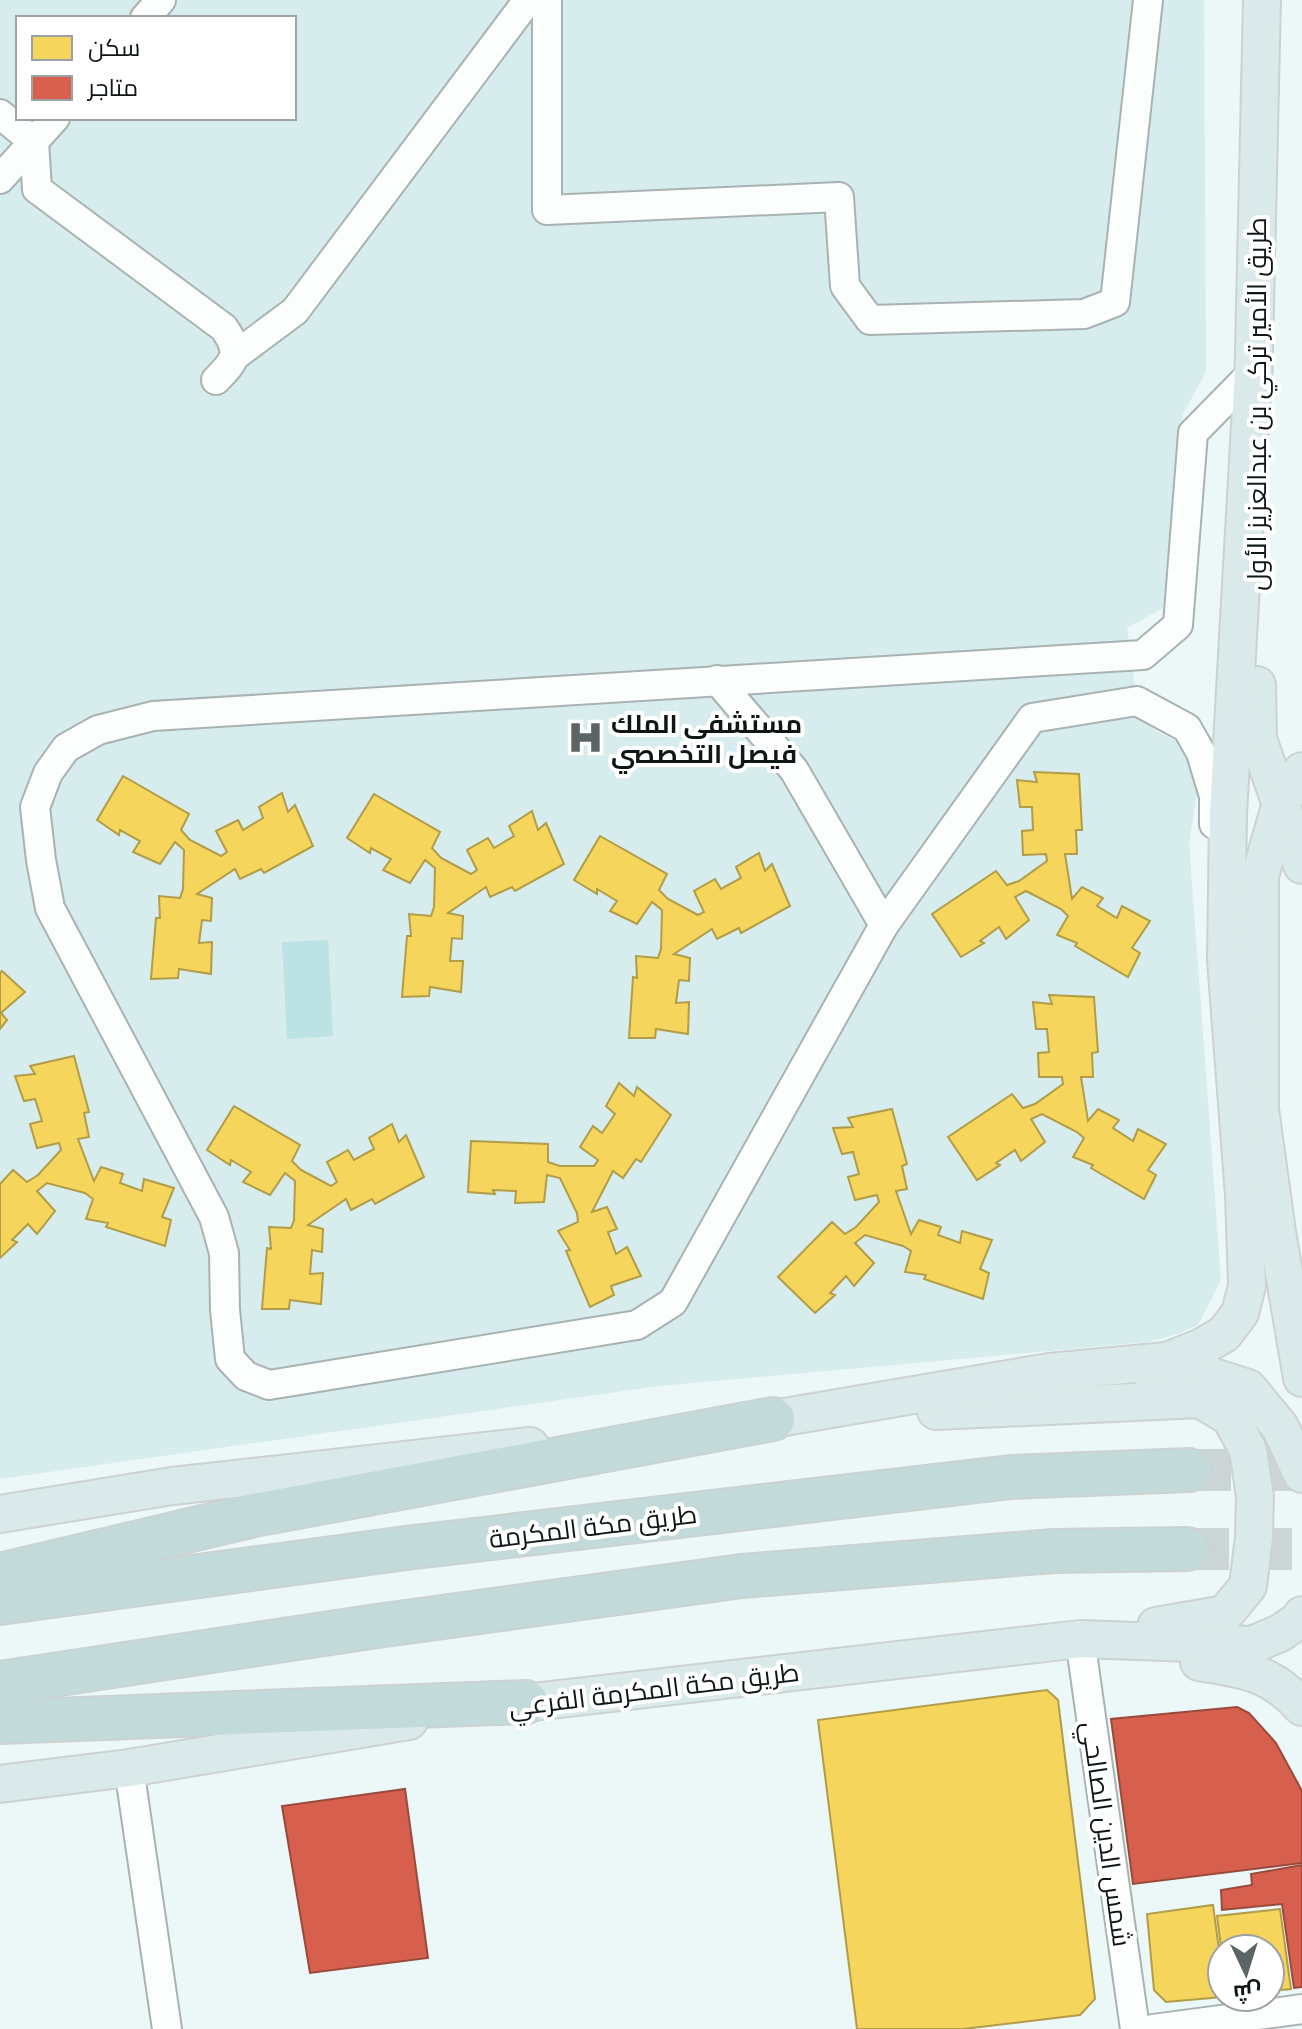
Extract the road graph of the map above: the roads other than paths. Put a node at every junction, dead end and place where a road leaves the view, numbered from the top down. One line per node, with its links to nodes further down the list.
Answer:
1 (161, 0): 6 (street)
2 (528, 0): 11 (street)
3 (547, 0): 4 (street)
4 (1148, 0)
5 (1262, 0): 12 (main road, طريق الأمير تركي بن عبدالعزيز الأول)
6 (147, 16)
7 (0, 114): 9 (street)
8 (53, 120): 9 (street)
9 (34, 142): 10 (street); 11 (street)
10 (0, 179)
11 (236, 355): 13 (street)
12 (1253, 372): 14 (street); 16 (main road, طريق الأمير تركي بن عبدالعزيز الأول); 19 (main road)
13 (216, 380)
14 (717, 680): 18 (street); 18 (street)
15 (1302, 771): 16 (main road)
16 (1281, 803): 17 (main road, طريق الأمير تركي بن عبدالعزيز الأول); 20 (main road)
17 (1302, 865)
18 (884, 925): 19 (street)
19 (1226, 960): 21 (main road)
20 (1302, 1378)
21 (773, 1419): 23 (main road); 24 (main road); 26 (highway); 29 (main road)
22 (1189, 1470): 27 (highway, طريق مكة المكرمة)
23 (1302, 1474)
24 (0, 1514)
25 (1187, 1549): 30 (highway)
26 (0, 1575)
27 (0, 1603)
28 (1302, 1615): 29 (main road, طريق مكة المكرمة الفرعي)
29 (1080, 1639): 31 (main road, طريق مكة المكرمة الفرعي); 32 (main road); 38 (street, شمس الدين الصالحي)
30 (0, 1683)
31 (526, 1702): 33 (highway); 34 (main road, طريق مكة المكرمة الفرعي)
32 (1302, 1707)
33 (0, 1722)
34 (129, 1768): 35 (main road, طريق مكة المكرمة الفرعي); 37 (street)
35 (0, 1784)
36 (1302, 2009): 39 (street)
37 (167, 2029)
38 (1135, 2029)
39 (1153, 2029)

